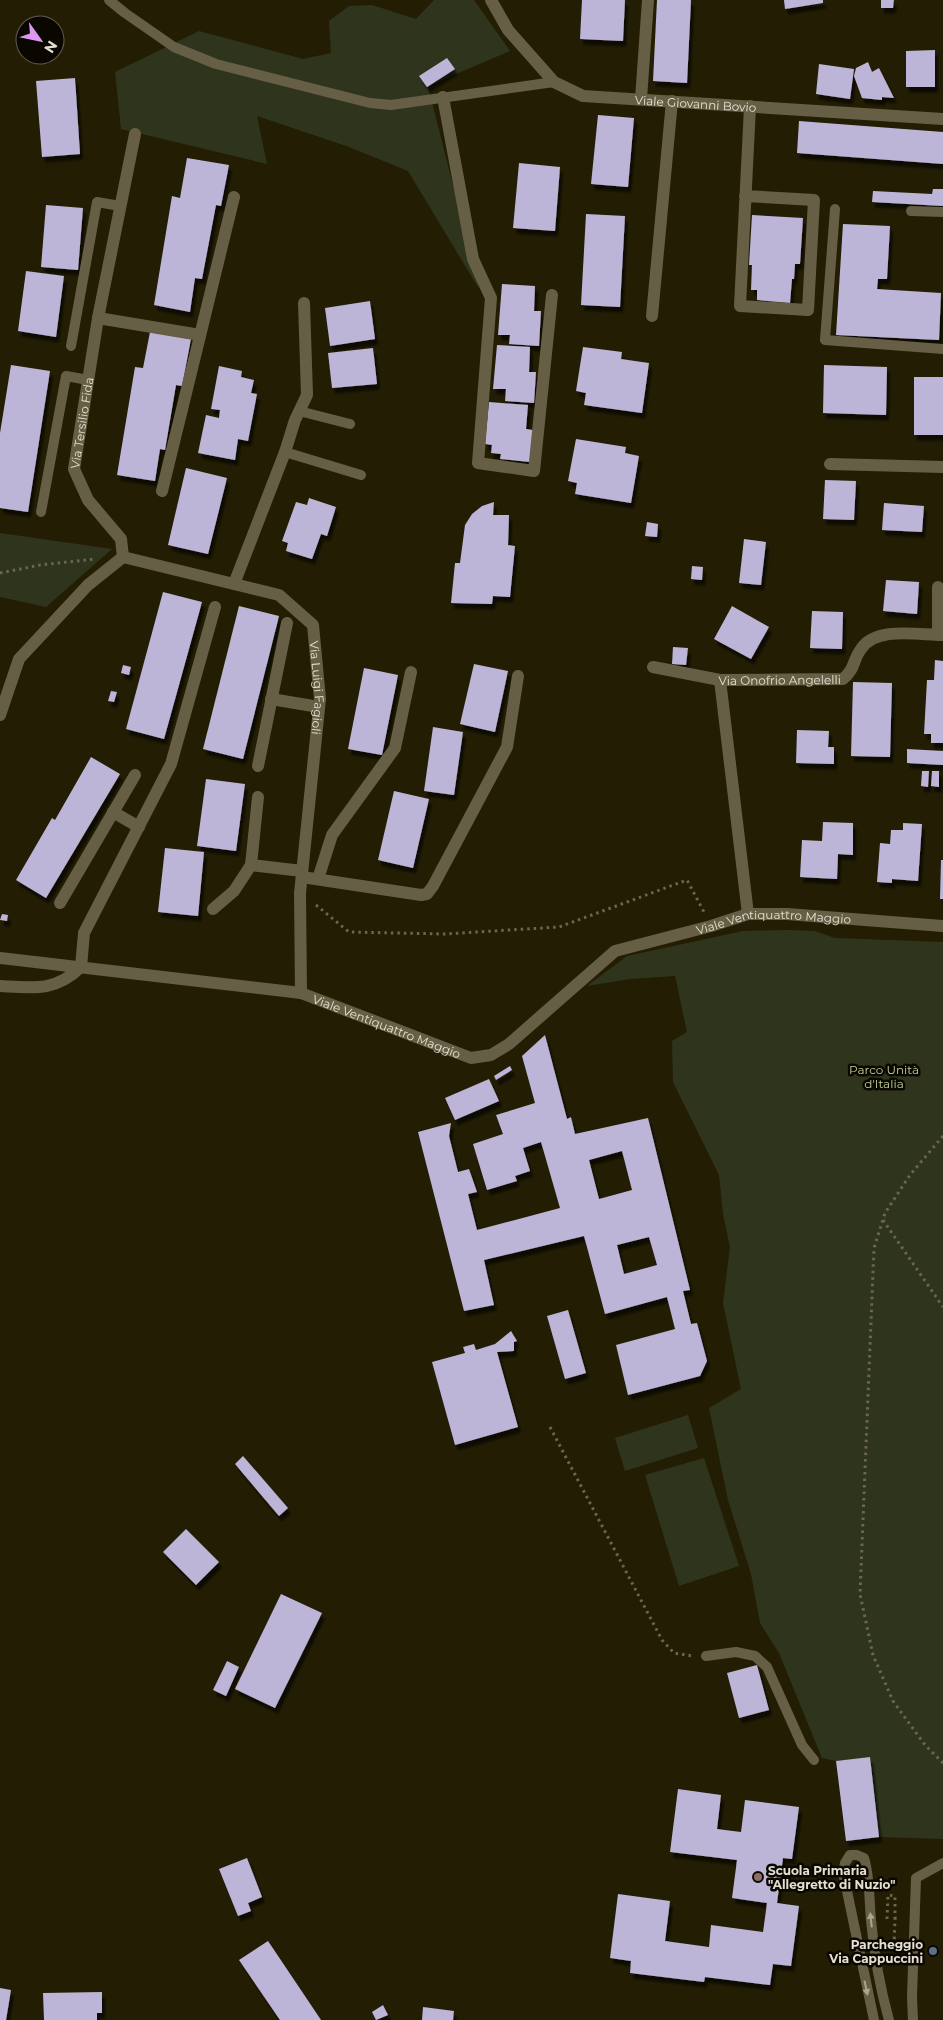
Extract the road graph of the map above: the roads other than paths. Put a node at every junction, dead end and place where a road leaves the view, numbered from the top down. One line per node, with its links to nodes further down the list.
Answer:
1 (109, 0): 5 (lane)
2 (648, 0): 6 (street)
3 (491, 1): 4 (street, Viale Giovanni Bovio)
4 (554, 82): 5 (lane); 6 (street, Viale Giovanni Bovio)
5 (443, 97): 17 (street)
6 (642, 99): 7 (street, Viale Giovanni Bovio)
7 (672, 101): 8 (street, Viale Giovanni Bovio); 19 (street)
8 (750, 106): 9 (street, Viale Giovanni Bovio); 11 (street)
9 (943, 119)
10 (135, 134): 13 (street, Via Tersilio Fida)
11 (745, 196): 11 (street)
12 (234, 197): 21 (street)
13 (120, 206): 20 (street, Via Tersilio Fida); 22 (lane)
14 (835, 209): 23 (lane)
15 (911, 210): 16 (lane)
16 (943, 212)
17 (552, 295)
18 (304, 303): 25 (street)
19 (652, 316)
20 (98, 318): 21 (street); 24 (street, Via Tersilio Fida)
21 (200, 335): 31 (street)
22 (71, 346)
23 (943, 349)
24 (88, 380): 32 (lane); 33 (street, Via Tersilio Fida)
25 (299, 411): 26 (lane); 27 (street)
26 (350, 424)
27 (285, 452): 30 (lane); 34 (street)
28 (830, 464): 29 (street)
29 (943, 467)
30 (361, 475)
31 (162, 490)
32 (41, 512)
33 (123, 557): 34 (street, Via Luigi Fagioli); 45 (street)
34 (234, 584): 44 (street, Via Luigi Fagioli)
35 (938, 587): 38 (street)
36 (215, 607): 50 (street)
37 (287, 623): 43 (street)
38 (940, 635): 42 (street, Via Onofrio Angelelli)
39 (653, 667): 42 (street, Via Onofrio Angelelli)
40 (411, 672): 53 (street)
41 (518, 676): 53 (street)
42 (720, 680): 56 (street)
43 (271, 699): 44 (street); 46 (street)
44 (319, 707): 52 (street, Via Luigi Fagioli)
45 (0, 715)
46 (258, 766)
47 (135, 775): 49 (street)
48 (258, 797): 51 (street)
49 (113, 812): 50 (street); 54 (street)
50 (139, 827): 59 (street)
51 (251, 866): 52 (street); 55 (street)
52 (302, 874): 53 (street); 61 (street, Via Luigi Fagioli)
53 (318, 879)
54 (60, 904)
55 (213, 909)
56 (748, 914): 57 (street, Viale Ventiquattro Maggio); 61 (street, Viale Ventiquattro Maggio)
57 (943, 926)
58 (0, 958): 59 (street, Viale Ventiquattro Maggio)
59 (81, 968): 60 (street); 61 (street, Viale Ventiquattro Maggio)
60 (0, 986)
61 (301, 993)
62 (706, 1656): 63 (lane)
63 (814, 1760)
64 (943, 1863): 67 (lane)
65 (874, 2020): 66 (lane, one-way to 65)
66 (889, 2020)
67 (913, 2020)

